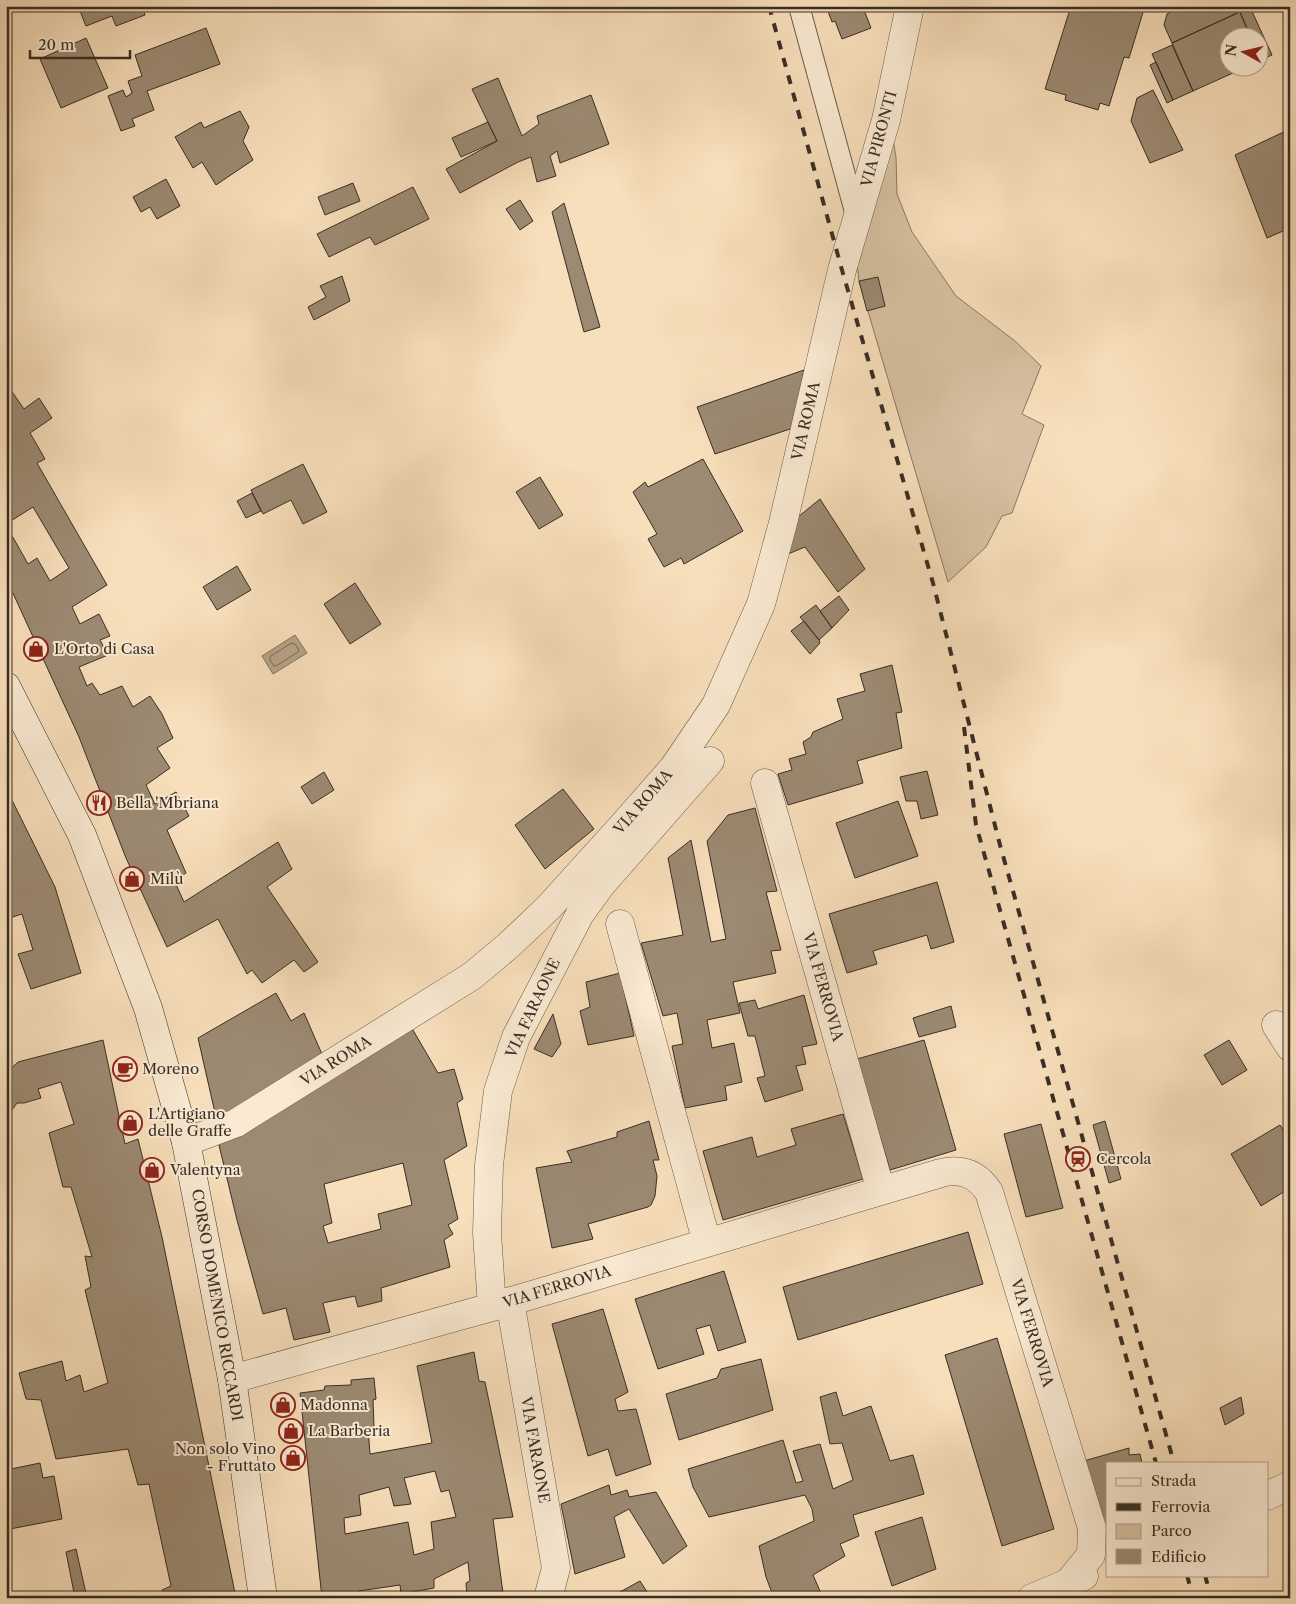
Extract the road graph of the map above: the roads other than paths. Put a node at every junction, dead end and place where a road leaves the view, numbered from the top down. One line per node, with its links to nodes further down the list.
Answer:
1 (799, 6): 3 (lane)
2 (910, 6): 3 (street, VIA PIRONTI)
3 (857, 219): 4 (street, VIA PIRONTI)
4 (842, 270): 9 (street, VIA ROMA)
5 (6, 686): 9 (street, CORSO DOMENICO RICCARDI)
6 (710, 761): 12 (street, VIA FARAONE)
7 (765, 783): 10 (street, VIA FERROVIA)
8 (620, 924): 11 (street)
9 (186, 1142): 13 (street, CORSO DOMENICO RICCARDI)
10 (881, 1192): 11 (street, VIA FERROVIA); 17 (street, VIA FERROVIA)
11 (707, 1243): 12 (street, VIA FERROVIA)
12 (501, 1304): 13 (street, VIA FERROVIA); 19 (street, VIA FARAONE)
13 (232, 1379): 18 (street, CORSO DOMENICO RICCARDI)
14 (1290, 1486): 15 (street)
15 (1268, 1496)
16 (1106, 1566): 17 (street)
17 (1068, 1583): 20 (street)
18 (263, 1598)
19 (548, 1598)
20 (1032, 1598)

